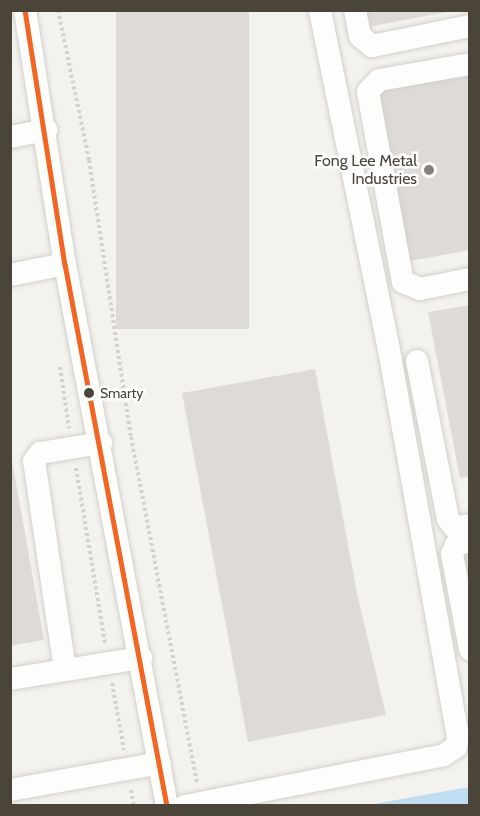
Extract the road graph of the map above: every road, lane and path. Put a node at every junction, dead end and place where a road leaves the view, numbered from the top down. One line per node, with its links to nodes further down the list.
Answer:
1 (25, 10): 7 (street)
2 (58, 10): 22 (path)
3 (320, 10): 22 (street)
4 (355, 10): 5 (street)
5 (470, 26)
6 (470, 64): 11 (street)
7 (46, 130): 8 (street); 9 (street)
8 (10, 137)
9 (65, 264): 10 (street); 13 (street)
10 (10, 275)
11 (470, 279)
12 (417, 362): 14 (street)
13 (101, 443): 17 (street); 18 (street)
14 (470, 525)
15 (470, 541): 16 (street)
16 (470, 649)
17 (141, 658): 18 (street); 20 (street)
18 (65, 670): 19 (street)
19 (10, 679)
20 (160, 763): 21 (street); 23 (street)
21 (10, 790)
22 (193, 804)
23 (167, 806)

